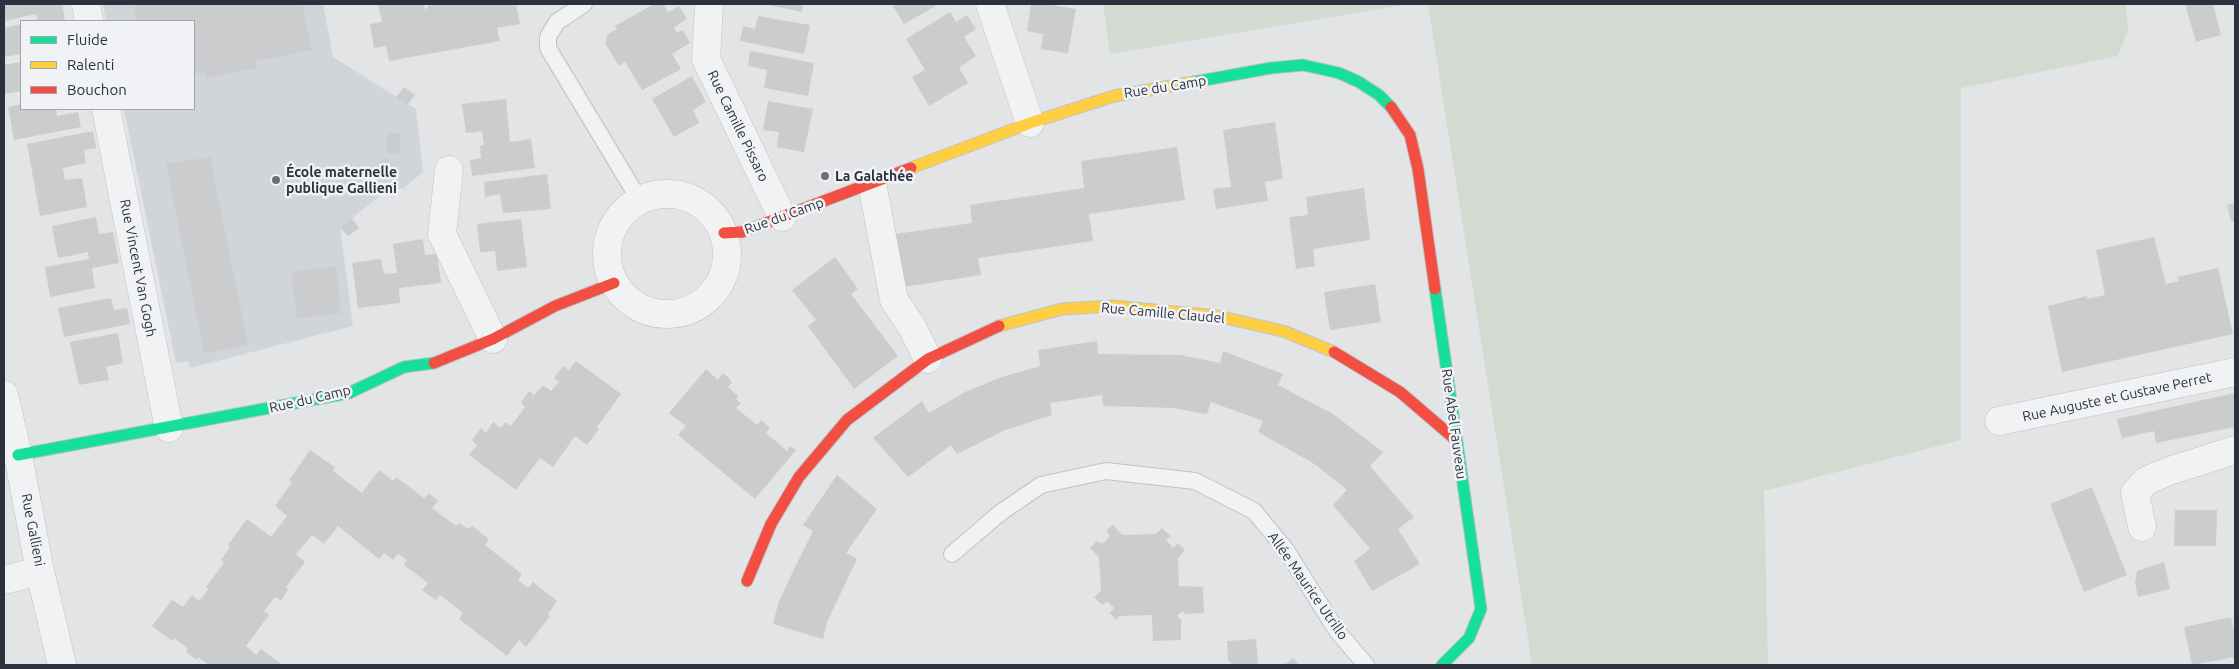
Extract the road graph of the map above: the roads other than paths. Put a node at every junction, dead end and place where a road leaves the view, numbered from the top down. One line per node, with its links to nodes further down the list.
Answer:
1 (86, 4): 5 (street)
2 (584, 4): 11 (lane)
3 (708, 4): 12 (street, Rue Camille Pissaro)
4 (990, 4): 7 (street)
5 (89, 20)
6 (106, 110): 20 (street, Rue Vincent Van Gogh)
7 (1030, 123): 8 (street, Rue du Camp); 10 (street, Rue du Camp)
8 (1418, 169): 21 (street, Rue Abel Fauveau)
9 (449, 170): 15 (street)
10 (872, 183): 12 (street, Rue du Camp); 16 (street)
11 (640, 201): 13 (street); 14 (street)
12 (782, 217): 13 (street, Rue du Camp)
13 (724, 233): 14 (street)
14 (614, 283): 15 (street, Rue du Camp)
15 (493, 339): 20 (street, Rue du Camp)
16 (928, 358): 21 (street, Rue Camille Claudel); 28 (street, Rue Camille Claudel)
17 (2235, 372): 19 (street, Rue Auguste et Gustave Perret)
18 (4, 395): 23 (street, Rue Gallieni)
19 (1998, 421)
20 (169, 428): 23 (street, Rue du Camp)
21 (1456, 440): 31 (street, Rue Abel Fauveau)
22 (2235, 450): 24 (street)
23 (18, 455): 26 (street, Rue Gallieni)
24 (2142, 527)
25 (952, 554): 30 (lane, Allée Maurice Utrillo)
26 (40, 571): 27 (street); 29 (street, Rue Gallieni)
27 (4, 580)
28 (747, 581)
29 (62, 665)
30 (1366, 665)
31 (1442, 665)

